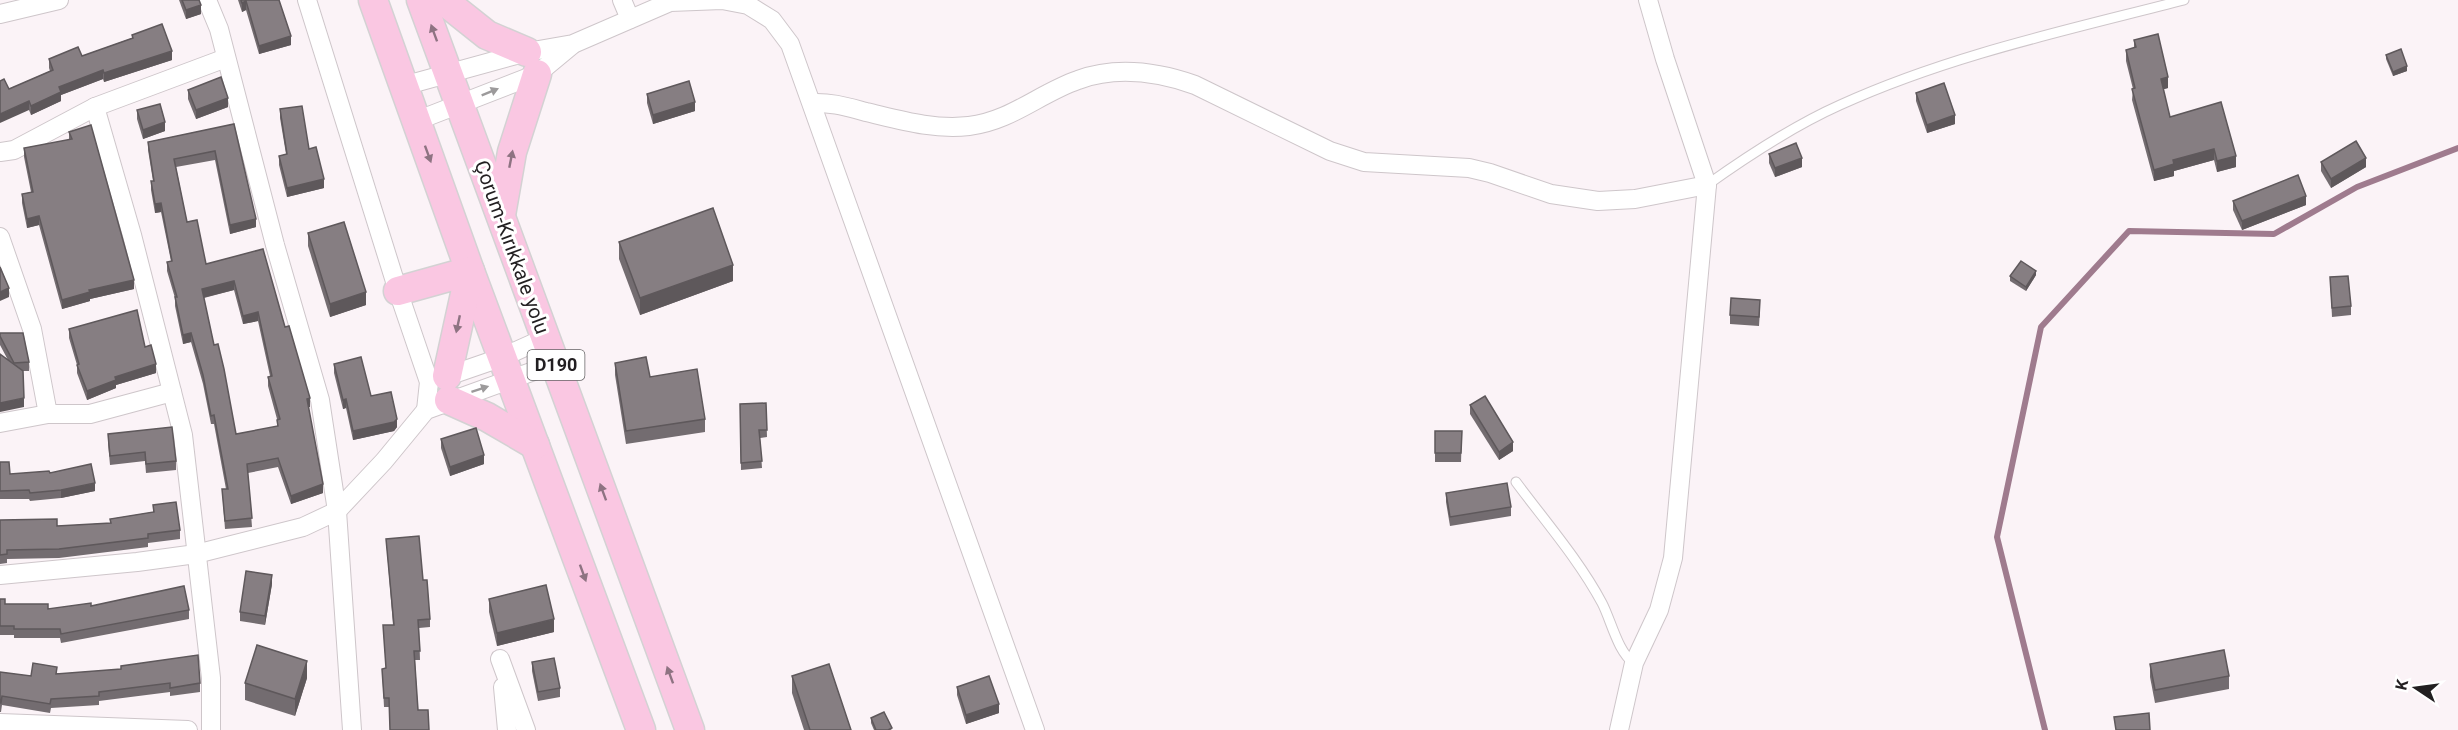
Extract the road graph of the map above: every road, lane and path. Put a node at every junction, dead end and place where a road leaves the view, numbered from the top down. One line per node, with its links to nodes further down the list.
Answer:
1 (59, 0): 11 (street)
2 (207, 0): 13 (street)
3 (307, 0): 26 (street)
4 (373, 0): 16 (highway, D190)
5 (421, 0): 15 (highway, Çorum-Kırıkkale yolu / D190, one-way to 5)
6 (443, 0): 14 (highway)
7 (622, 0): 12 (street)
8 (1648, 0): 22 (street)
9 (2184, 0): 22 (lane)
10 (670, 1): 12 (street); 17 (street)
11 (0, 14)
12 (630, 20): 14 (street)
13 (226, 58): 19 (street); 35 (street)
14 (532, 63): 15 (street); 18 (street, one-way to 14); 23 (highway, one-way to 14)
15 (448, 73): 16 (street); 18 (highway, Çorum-Kırıkkale yolu / D190)
16 (403, 86): 20 (highway, D190)
17 (812, 103): 22 (street); 47 (street)
18 (460, 105): 20 (street); 23 (highway, Çorum-Kırıkkale yolu / D190)
19 (95, 107): 21 (street); 29 (street)
20 (416, 121): 25 (highway, D190, one-way to 25)
21 (0, 152)
22 (1707, 184): 38 (street)
23 (500, 217): 27 (highway, Çorum-Kırıkkale yolu / D190)
24 (0, 237): 31 (street)
25 (470, 271): 26 (highway); 28 (highway, D190); 30 (highway, one-way to 30)
26 (398, 291): 30 (street)
27 (550, 351): 28 (street); 28 (street); 46 (highway, Çorum-Kırıkkale yolu / D190, one-way to 27)
28 (507, 368): 30 (street); 33 (highway, D190)
29 (172, 392): 31 (street); 36 (street)
30 (438, 392): 33 (highway, one-way to 33); 35 (street)
31 (48, 414): 32 (street)
32 (0, 423)
33 (536, 444): 45 (highway, D190, one-way to 45)
34 (1516, 482): 38 (lane)
35 (337, 511): 36 (street); 42 (street)
36 (196, 554): 37 (street); 41 (street)
37 (0, 575)
38 (1634, 663): 48 (street)
39 (0, 723): 40 (street)
40 (188, 730)
41 (211, 730)
42 (352, 730)
43 (507, 730): 44 (street)
44 (526, 730)
45 (640, 730)
46 (690, 730)
47 (1035, 730)
48 (1619, 730)

